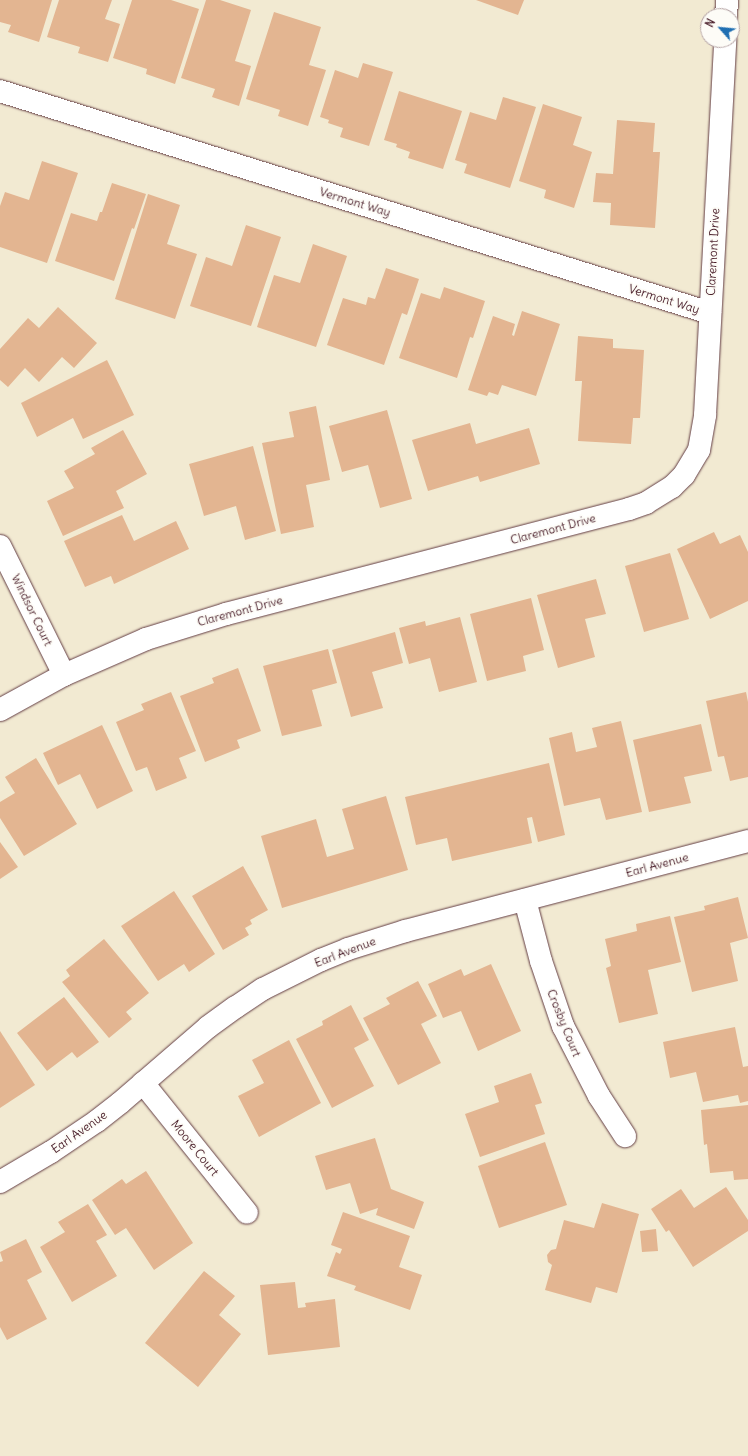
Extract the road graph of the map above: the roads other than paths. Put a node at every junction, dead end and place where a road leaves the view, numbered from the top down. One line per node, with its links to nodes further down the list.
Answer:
1 (725, 48): 3 (street, Claremont Drive)
2 (0, 90): 3 (street, Vermont Way)
3 (710, 313): 5 (street, Claremont Drive)
4 (0, 546): 5 (street, Windsor Court)
5 (64, 675): 6 (street, Claremont Drive)
6 (0, 710)
7 (748, 841): 8 (street, Earl Avenue)
8 (525, 900): 9 (street, Earl Avenue); 10 (street, Crosby Court)
9 (143, 1083): 11 (street, Earl Avenue); 12 (street, Moore Court)
10 (625, 1136)
11 (0, 1182)
12 (247, 1213)

